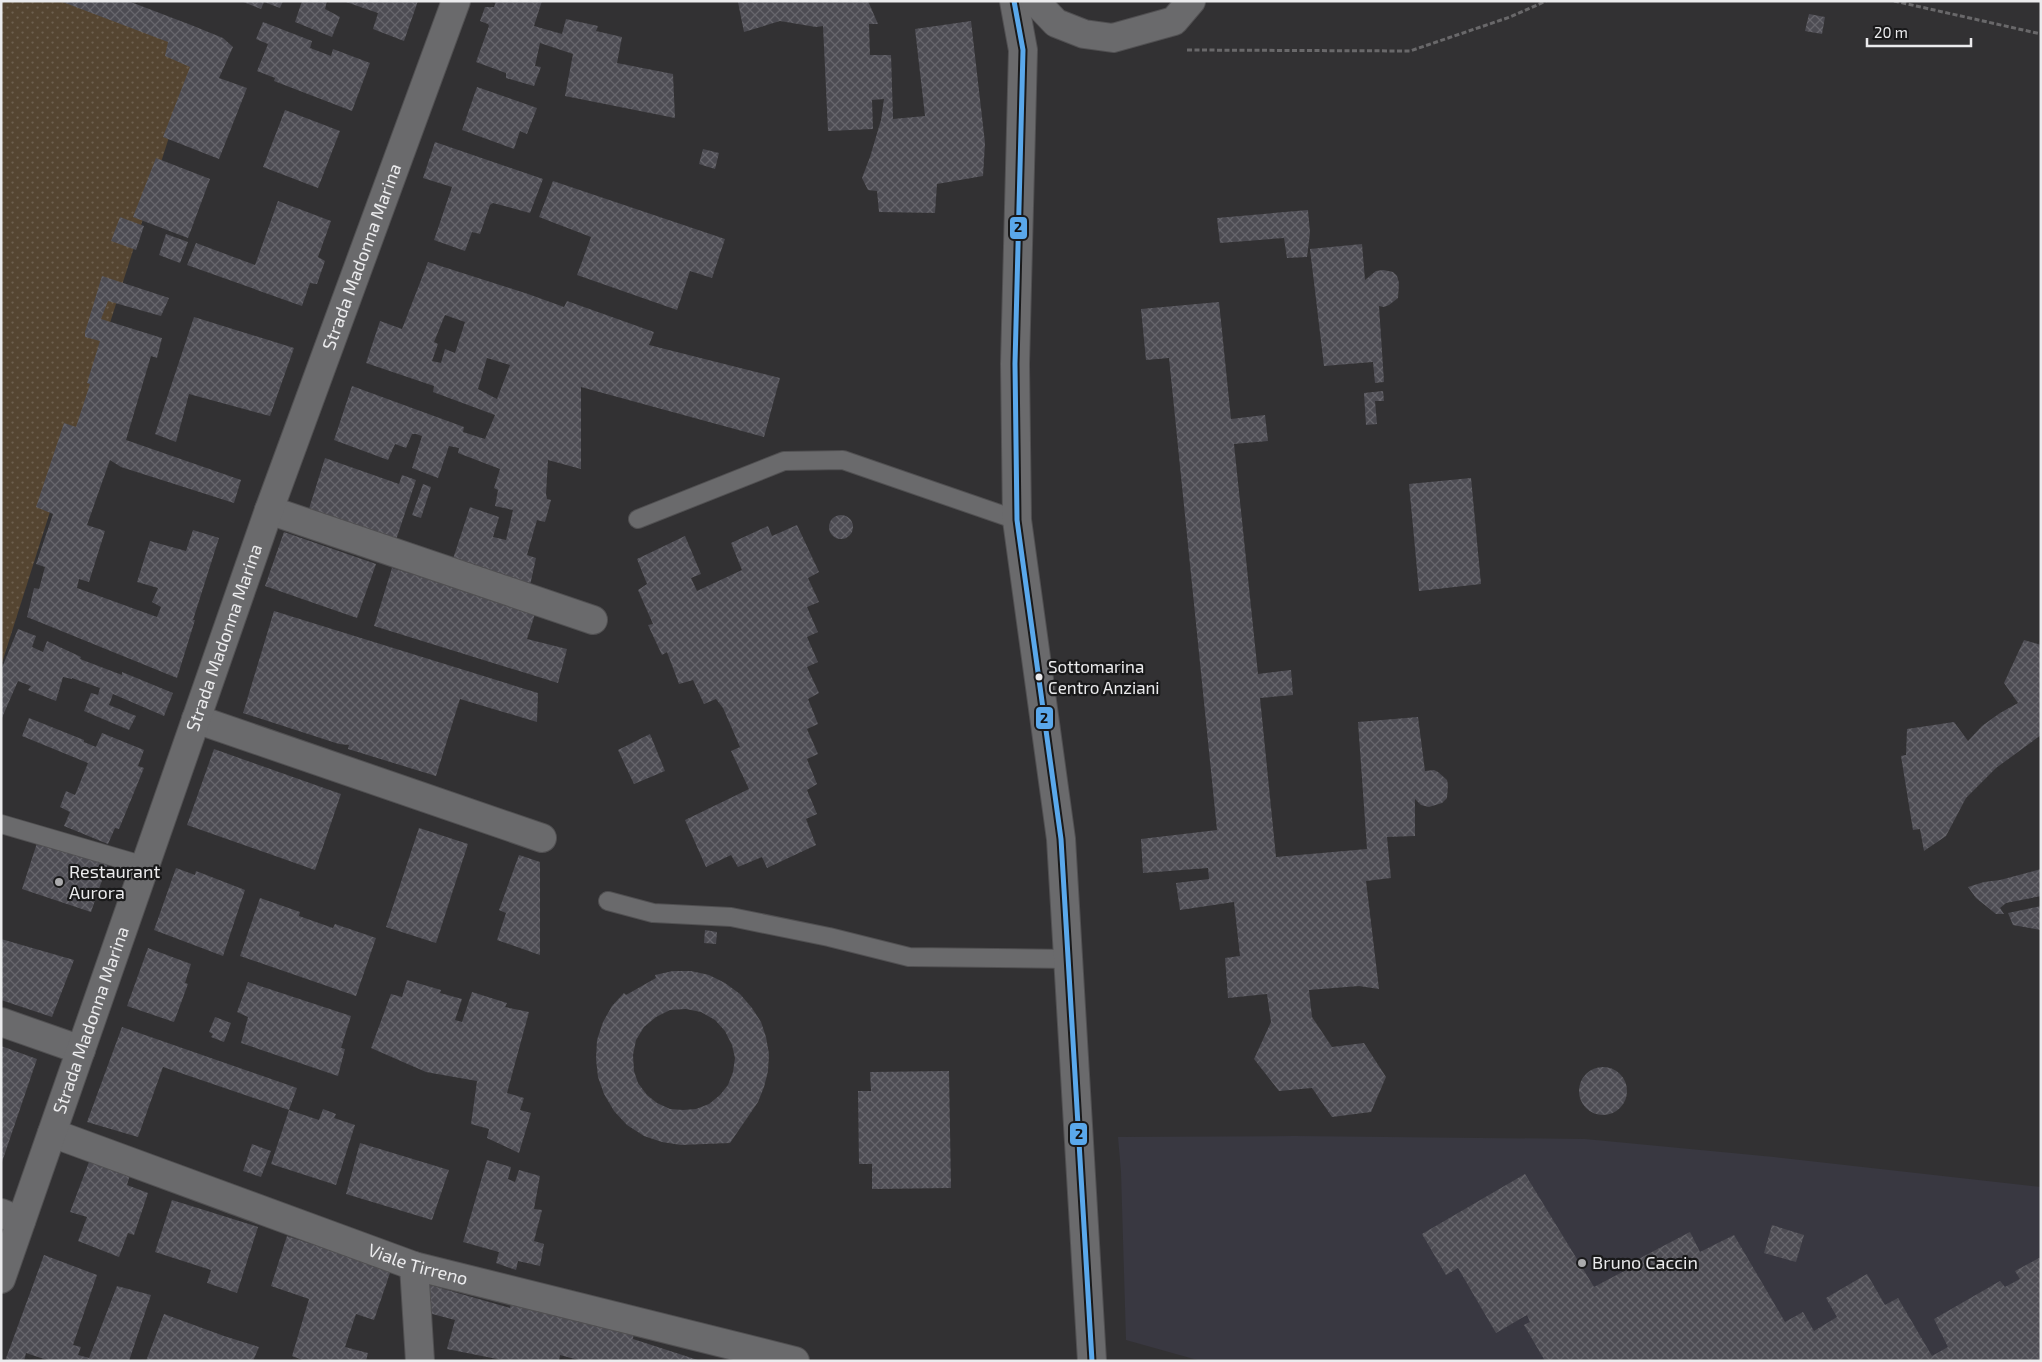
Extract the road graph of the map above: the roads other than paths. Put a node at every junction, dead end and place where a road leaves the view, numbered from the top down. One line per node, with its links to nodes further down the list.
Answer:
1 (456, 1): 5 (street, Strada Madonna Marina)
2 (1014, 1): 7 (street)
3 (1035, 1): 4 (street)
4 (1191, 1)
5 (270, 510): 8 (street); 9 (street, Strada Madonna Marina)
6 (638, 519): 7 (lane)
7 (1017, 520): 14 (street)
8 (593, 620)
9 (196, 719): 11 (street); 12 (street, Strada Madonna Marina)
10 (1, 824): 12 (lane)
11 (542, 838)
12 (145, 866): 16 (street, Strada Madonna Marina)
13 (608, 901): 14 (lane)
14 (1068, 959): 23 (street)
15 (1, 1022): 16 (street)
16 (81, 1050): 17 (street, Strada Madonna Marina)
17 (52, 1133): 18 (street, Strada Madonna Marina); 19 (street, Viale Tirreno)
18 (11, 1217): 20 (street, Strada Madonna Marina)
19 (414, 1266): 21 (street); 22 (street, Viale Tirreno)
20 (1, 1279)
21 (420, 1361)
22 (795, 1361)
23 (1092, 1361)

